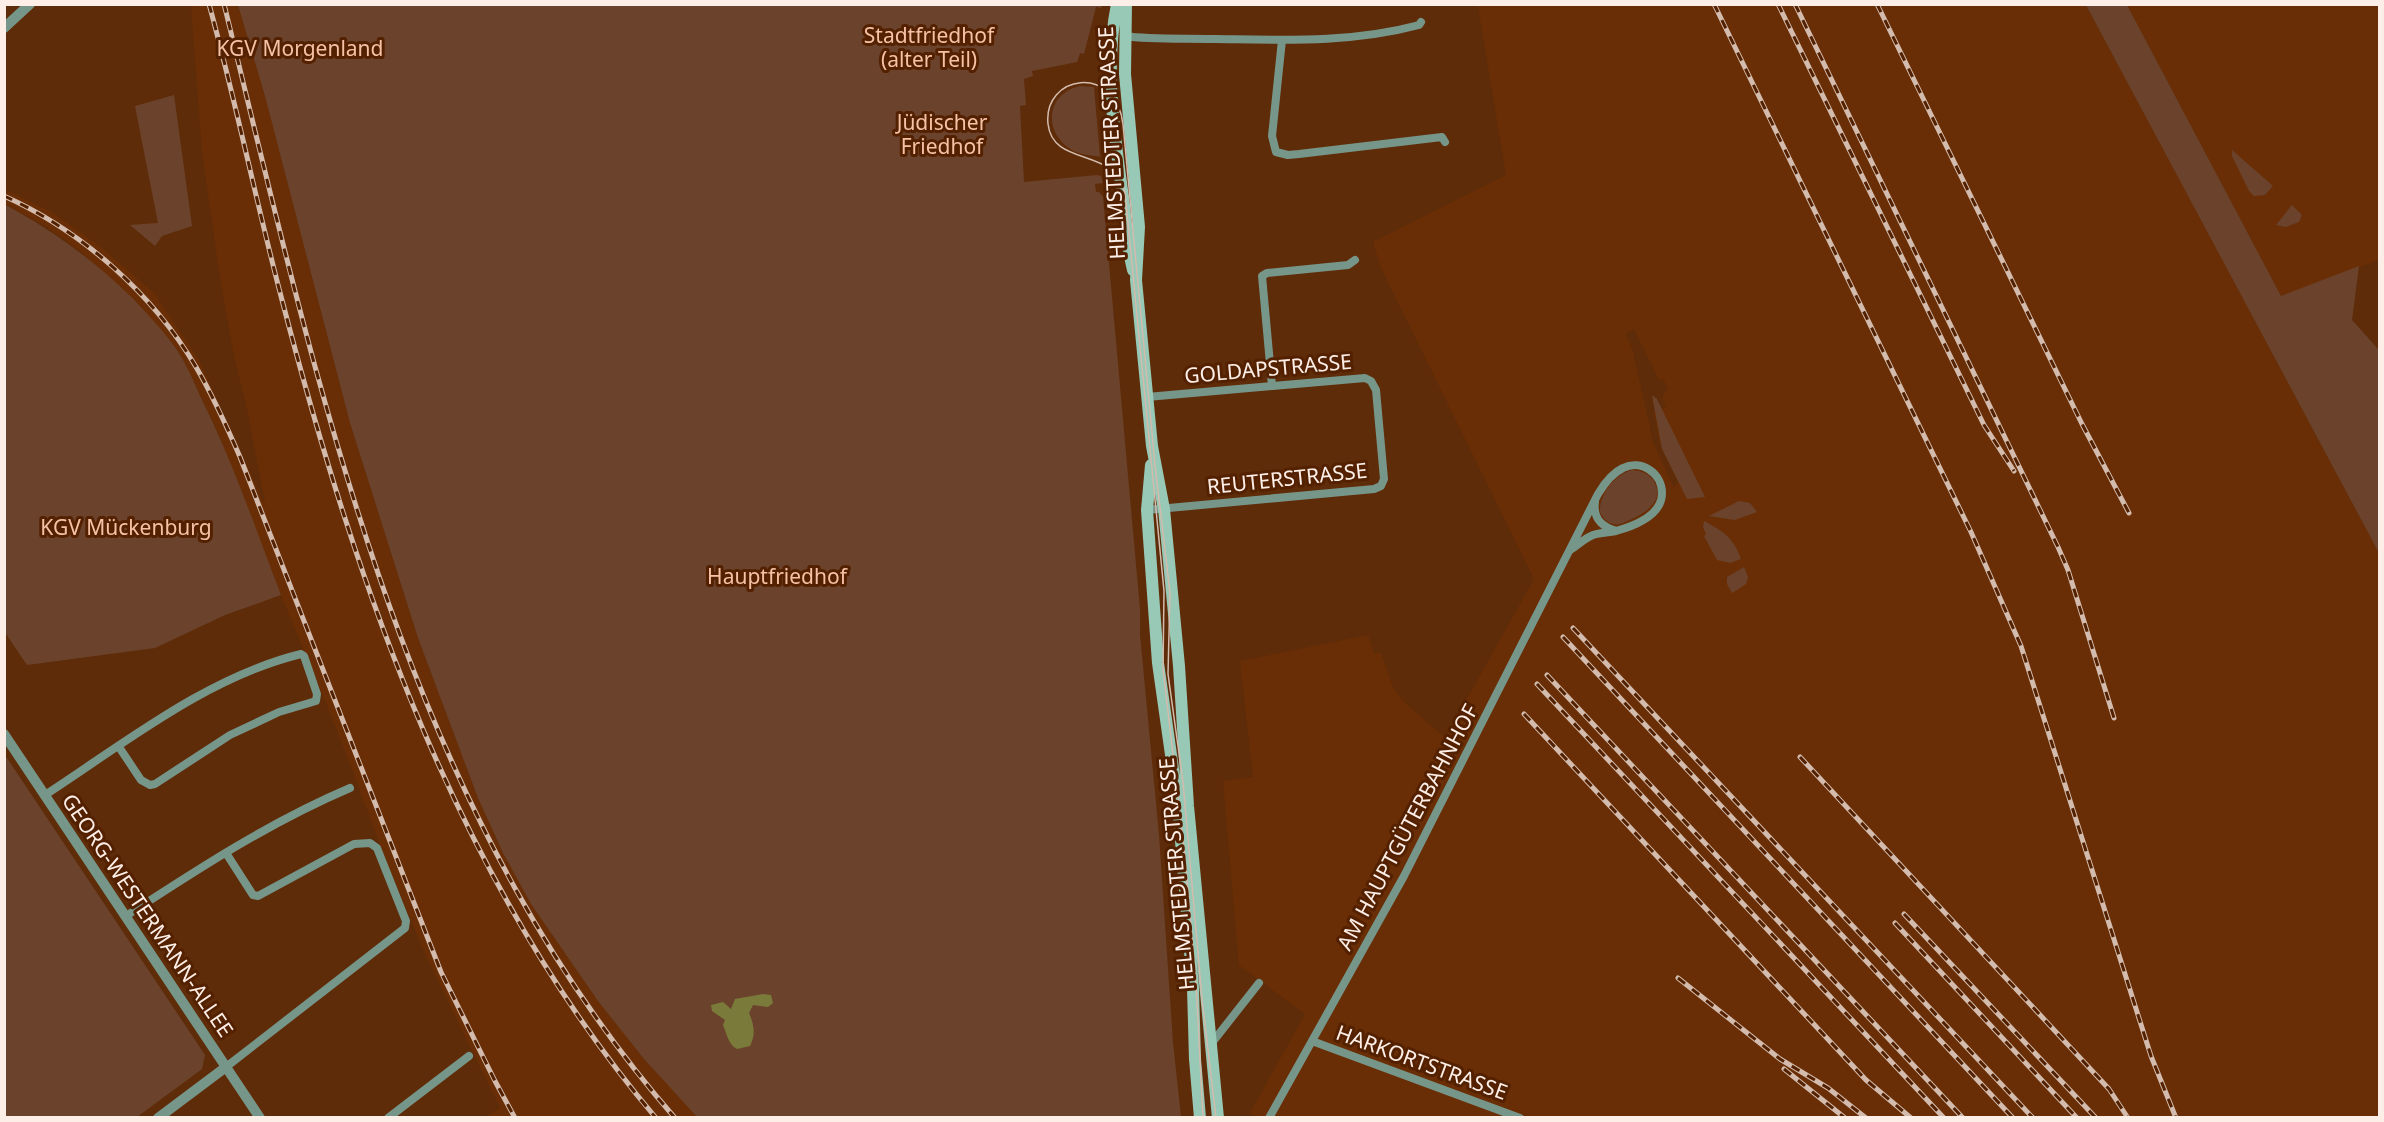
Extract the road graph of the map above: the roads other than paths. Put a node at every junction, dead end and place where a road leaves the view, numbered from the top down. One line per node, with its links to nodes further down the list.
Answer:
1 (30, 4): 5 (street)
2 (1118, 4): 6 (main road); 8 (main road, HELMSTEDTER STRASSE)
3 (1126, 4): 6 (main road, HELMSTEDTER STRASSE)
4 (1421, 22): 7 (street)
5 (4, 28)
6 (1124, 39): 7 (street); 8 (main road); 11 (main road, HELMSTEDTER STRASSE)
7 (1282, 40): 9 (street)
8 (1111, 64): 11 (main road, HELMSTEDTER STRASSE)
9 (1445, 142)
10 (1355, 260): 12 (street)
11 (1136, 280): 13 (main road, HELMSTEDTER STRASSE)
12 (1272, 386): 13 (street, GOLDAPSTRASSE); 14 (street, GOLDAPSTRASSE)
13 (1147, 397): 15 (main road, HELMSTEDTER STRASSE)
14 (1380, 437): 17 (street, REUTERSTRASSE)
15 (1152, 446): 17 (main road, HELMSTEDTER STRASSE); 18 (main road, HELMSTEDTER STRASSE)
16 (1596, 498): 19 (street); 19 (street, AM HAUPTGÜTERBAHNHOF); 20 (street, AM HAUPTGÜTERBAHNHOF)
17 (1164, 509): 18 (street, REUTERSTRASSE); 21 (main road, HELMSTEDTER STRASSE)
18 (1147, 510): 22 (main road, HELMSTEDTER STRASSE)
19 (1622, 529): 20 (street, AM HAUPTGÜTERBAHNHOF)
20 (1570, 550): 30 (street, AM HAUPTGÜTERBAHNHOF)
21 (1176, 626): 22 (main road); 31 (main road, HELMSTEDTER STRASSE)
22 (1156, 628): 35 (main road, HELMSTEDTER STRASSE)
23 (4, 734): 26 (street, GEORG-WESTERMANN-ALLEE)
24 (119, 747): 24 (street); 26 (street)
25 (350, 788): 27 (street)
26 (45, 795): 28 (street, GEORG-WESTERMANN-ALLEE)
27 (226, 853): 28 (street); 33 (street)
28 (126, 916): 33 (street, GEORG-WESTERMANN-ALLEE)
29 (1259, 983): 31 (street)
30 (1312, 1041): 34 (street, AM HAUPTGÜTERBAHNHOF); 40 (street, HARKORTSTRASSE)
31 (1211, 1044): 39 (main road, HELMSTEDTER STRASSE)
32 (469, 1056): 38 (street)
33 (226, 1067): 36 (street); 37 (street, GEORG-WESTERMANN-ALLEE)
34 (1273, 1116)
35 (1200, 1117)
36 (158, 1118)
37 (260, 1118)
38 (388, 1118)
39 (1218, 1118)
40 (1520, 1118)

